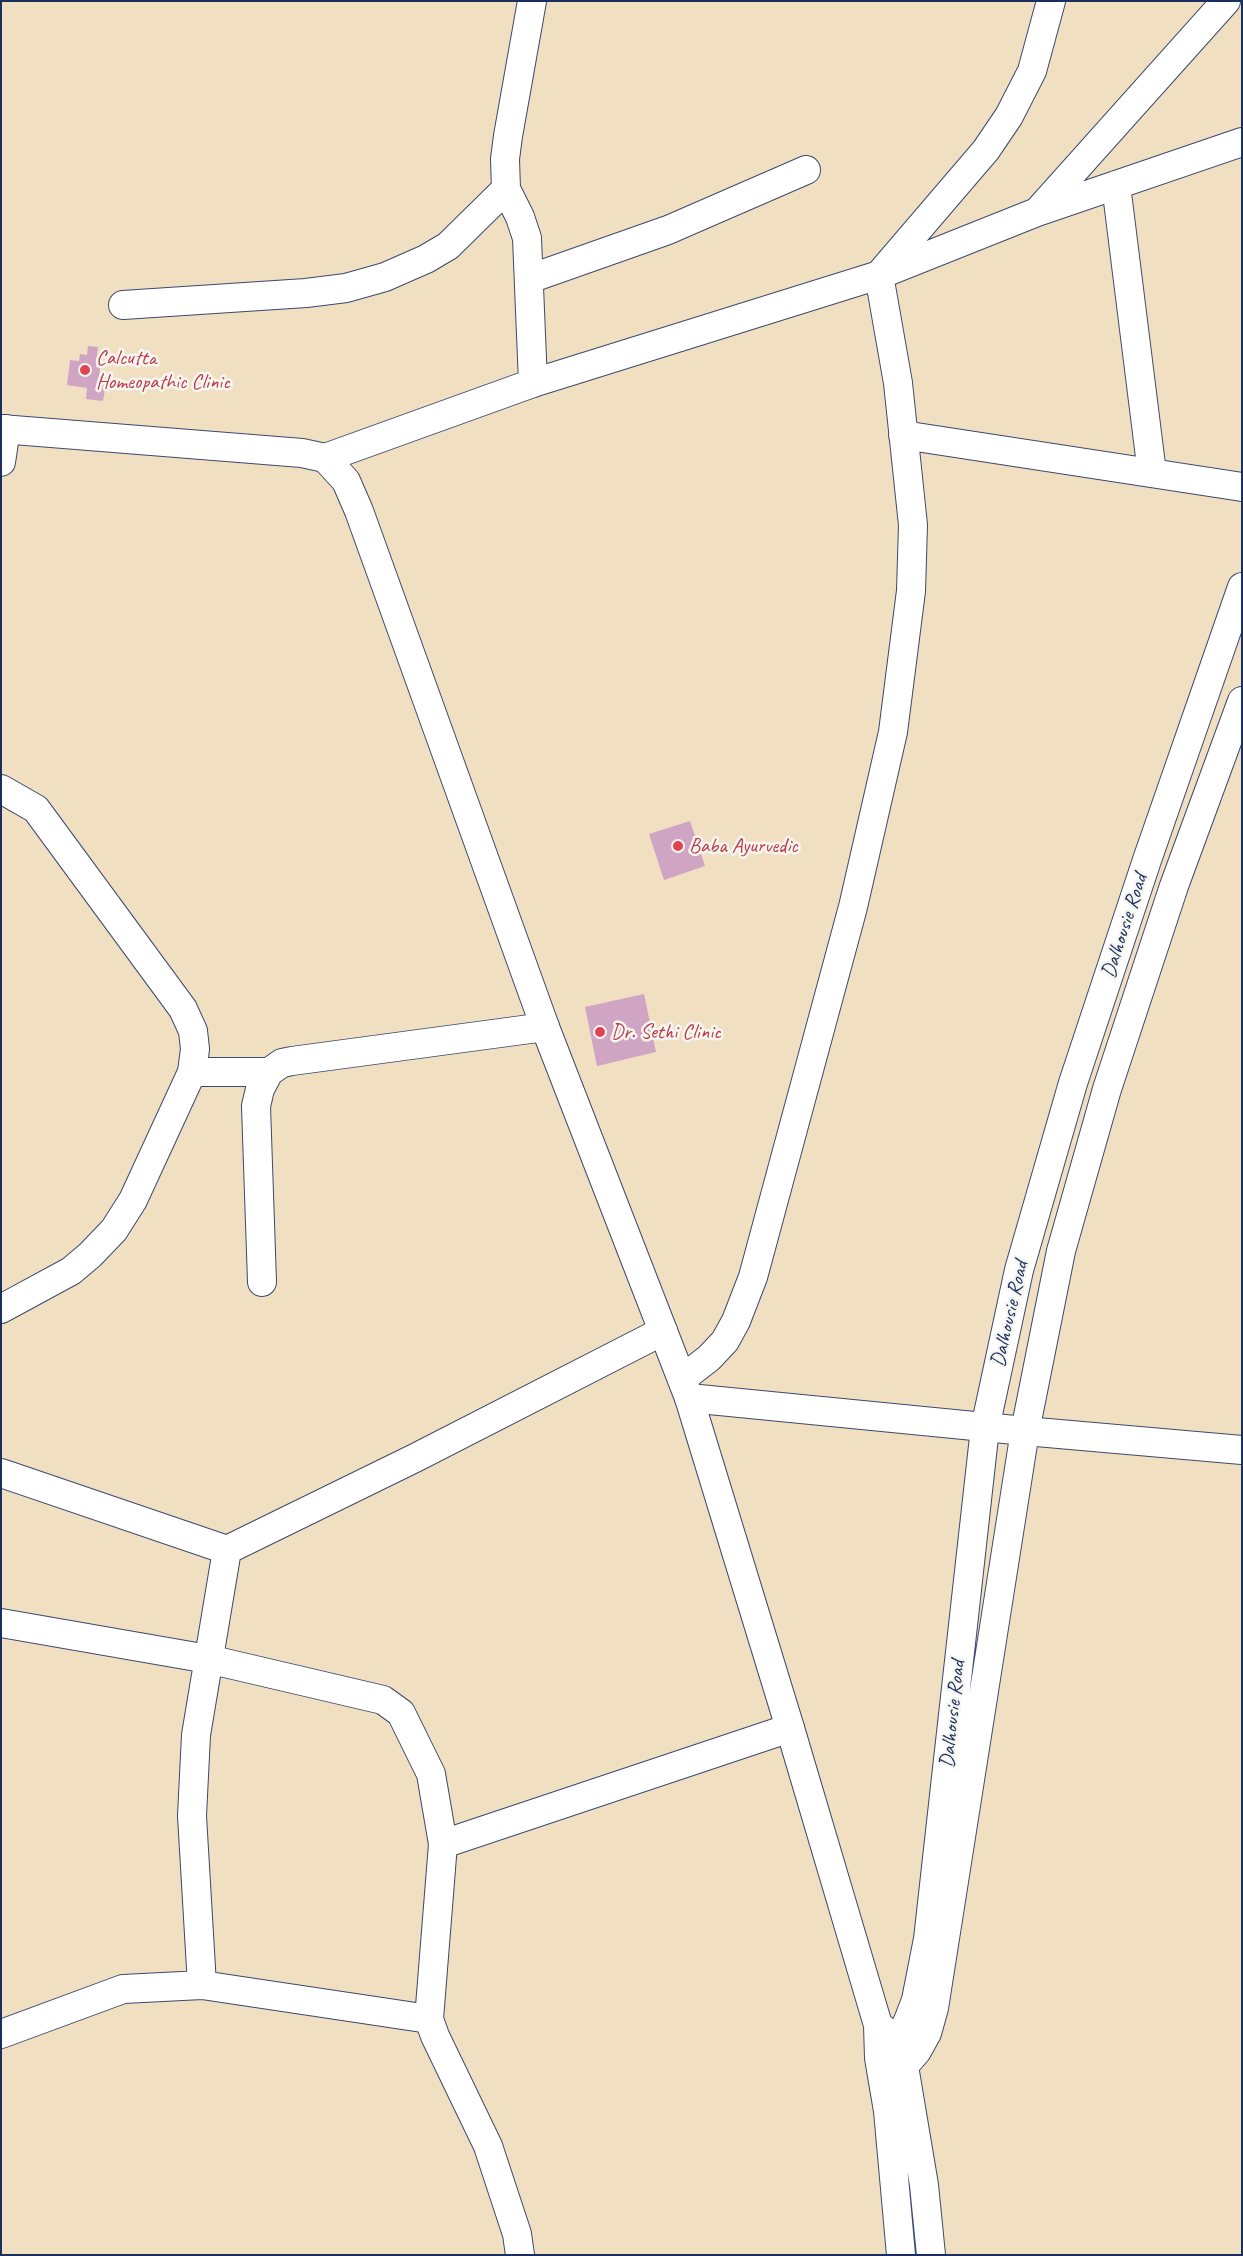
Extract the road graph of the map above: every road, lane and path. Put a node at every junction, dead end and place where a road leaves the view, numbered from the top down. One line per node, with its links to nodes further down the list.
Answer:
1 (532, 1): 7 (street)
2 (1051, 1): 9 (street)
3 (1226, 1): 8 (street)
4 (1242, 142): 6 (street)
5 (806, 170): 10 (street)
6 (1116, 185): 8 (street); 17 (street)
7 (506, 189): 10 (street); 11 (street)
8 (1038, 212): 9 (street)
9 (879, 275): 12 (street); 14 (street)
10 (530, 279): 12 (street)
11 (123, 305)
12 (532, 383): 15 (street)
13 (4, 429): 15 (street); 16 (street)
14 (903, 435): 17 (street); 30 (street)
15 (325, 458): 24 (street)
16 (1, 462)
17 (1152, 473): 18 (street)
18 (1242, 487)
19 (1242, 587): 22 (street, Dalhousie Road)
20 (1242, 701): 23 (street, Dalhousie Road)
21 (1, 789): 25 (street)
22 (1147, 860): 23 (street); 31 (street, Dalhousie Road)
23 (1180, 872): 32 (street, Dalhousie Road)
24 (545, 1027): 26 (street); 29 (street)
25 (192, 1072): 26 (street); 28 (street)
26 (269, 1072): 27 (street)
27 (262, 1282)
28 (1, 1308)
29 (663, 1331): 30 (street); 35 (street)
30 (686, 1389): 31 (street); 38 (street)
31 (984, 1428): 32 (street); 43 (street, Dalhousie Road)
32 (1025, 1431): 33 (street); 43 (street, Dalhousie Road)
33 (1242, 1450)
34 (1, 1473): 35 (street)
35 (227, 1550): 37 (street)
36 (1, 1623): 37 (street)
37 (208, 1659): 39 (street); 40 (street)
38 (790, 1728): 39 (street); 43 (street)
39 (443, 1844): 41 (street)
40 (202, 1985): 41 (street); 42 (street)
41 (429, 2019): 44 (street)
42 (1, 2034)
43 (888, 2054): 45 (street); 46 (street)
44 (520, 2255)
45 (901, 2255)
46 (930, 2255)

